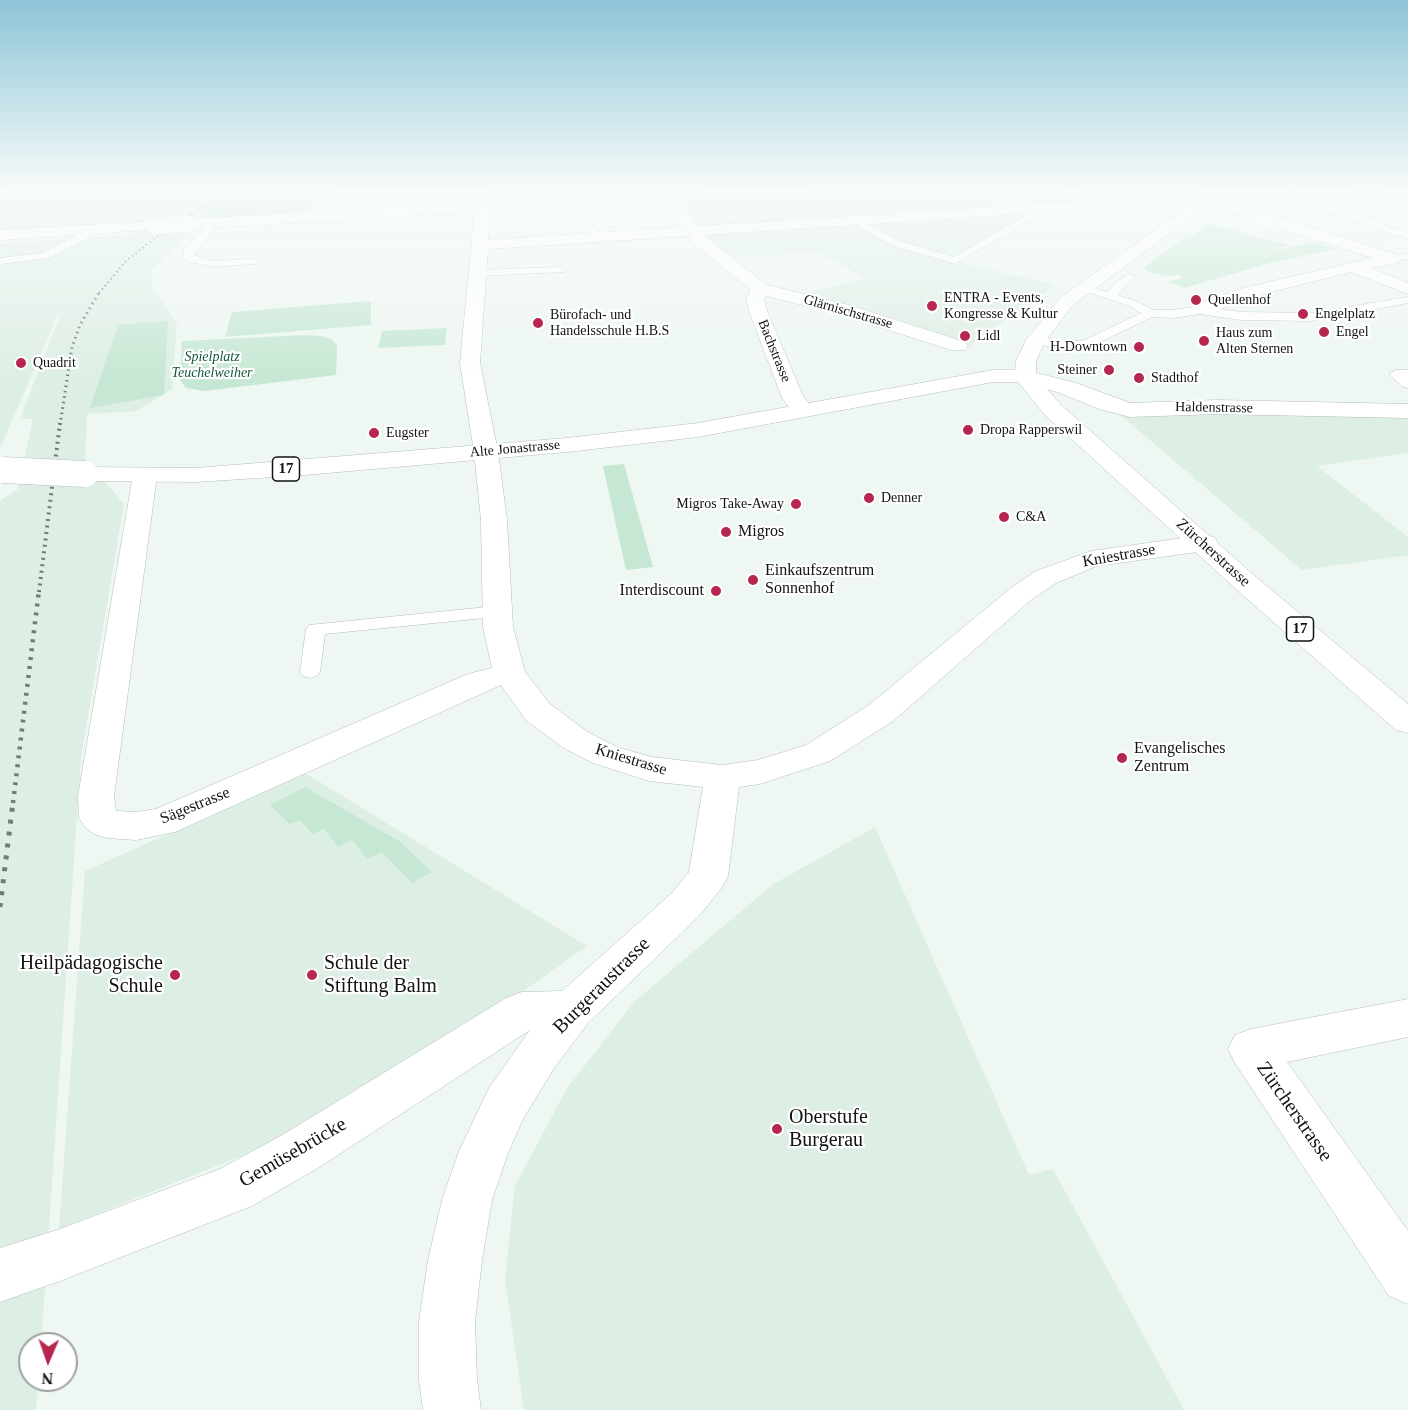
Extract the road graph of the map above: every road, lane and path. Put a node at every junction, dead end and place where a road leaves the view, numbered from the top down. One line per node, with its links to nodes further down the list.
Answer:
1 (49, 254): 9 (lane)
2 (188, 254): 10 (lane)
3 (477, 254): 13 (street, Kniestrasse)
4 (716, 254): 15 (street, Glärnischstrasse)
5 (931, 254): 6 (lane)
6 (967, 254)
7 (1130, 254): 16 (street)
8 (1400, 257): 11 (street)
9 (0, 261)
10 (252, 262)
11 (1353, 267): 17 (street); 20 (street)
12 (561, 270): 13 (lane)
13 (476, 273): 29 (street, Kniestrasse)
14 (1130, 278): 18 (lane)
15 (761, 289): 23 (street, Glärnischstrasse); 27 (street, Bachstrasse)
16 (1084, 289): 18 (lane); 22 (street)
17 (1408, 289)
18 (1110, 297): 21 (lane)
19 (1408, 300): 20 (lane)
20 (1200, 310): 21 (lane)
21 (1150, 313): 22 (lane)
22 (1036, 340): 25 (street)
23 (958, 346)
24 (1408, 374): 26 (lane)
25 (1025, 376): 27 (street, Alte Jonastrasse / 17); 28 (street, Haldenstrasse); 32 (street, Zürcherstrasse / 17)
26 (1408, 384)
27 (803, 410): 29 (street, Alte Jonastrasse / 17)
28 (1408, 411)
29 (486, 452): 31 (street, Alte Jonastrasse / 17); 33 (street, Kniestrasse)
30 (1, 470): 31 (street, Alte Jonastrasse / 17, bridge)
31 (145, 475): 35 (street, Sägestrasse)
32 (1204, 543): 36 (street, Zürcherstrasse / 17); 37 (street, Kniestrasse)
33 (497, 612): 34 (lane); 35 (street, Kniestrasse)
34 (310, 672)
35 (509, 673): 37 (street, Kniestrasse)
36 (1405, 716)
37 (722, 777): 38 (street, Burgeraustrasse)
38 (572, 1010): 40 (street, Gemüsebrücke); 42 (street, Burgeraustrasse)
39 (1408, 1018): 41 (street, Zürcherstrasse)
40 (0, 1275)
41 (1408, 1277)
42 (452, 1410)

